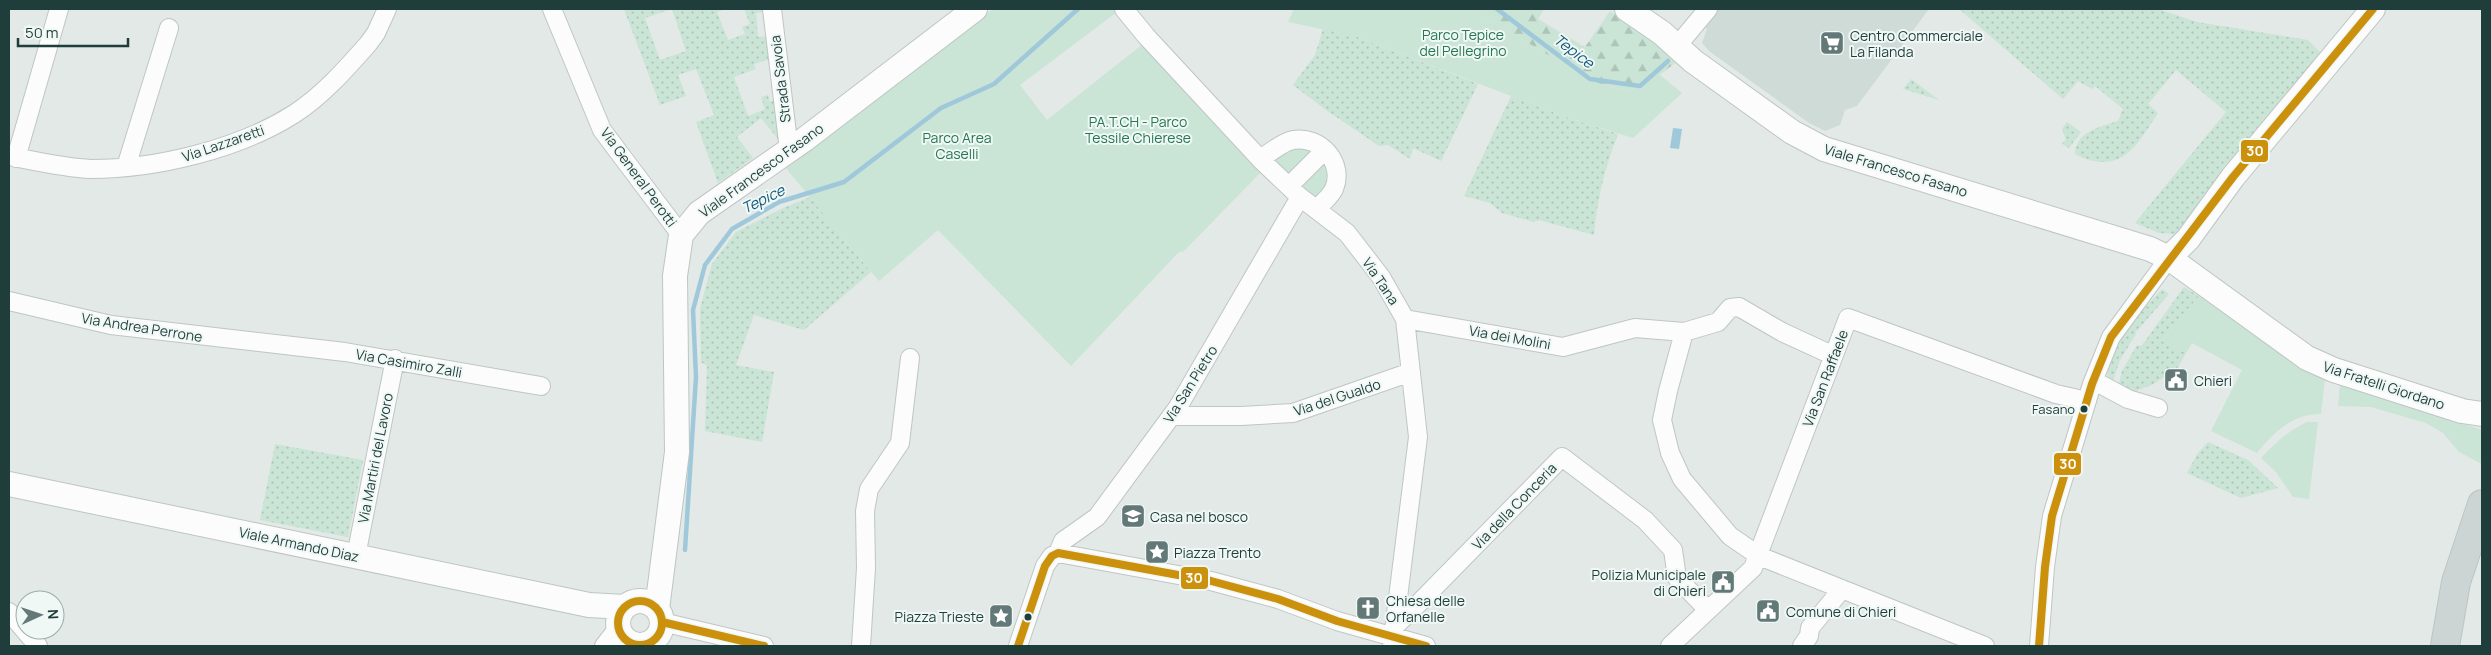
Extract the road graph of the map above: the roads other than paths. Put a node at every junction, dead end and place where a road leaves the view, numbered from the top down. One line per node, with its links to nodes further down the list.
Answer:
1 (59, 9): 15 (street)
2 (387, 9): 16 (street, Via Lazzaretti)
3 (552, 9): 19 (street, Via General Perotti)
4 (772, 9): 12 (street, Strada Savoia)
5 (975, 9): 12 (street, Viale Francesco Fasano)
6 (1124, 9): 17 (street, Via Tana)
7 (1627, 9): 11 (street, Viale Francesco Fasano)
8 (1708, 9): 11 (street)
9 (2373, 9): 20 (street)
10 (168, 28): 16 (street)
11 (1678, 46): 20 (street, Viale Francesco Fasano)
12 (789, 150): 19 (street, Viale Francesco Fasano)
13 (1325, 150): 14 (street); 17 (street, Via San Pietro); 18 (street)
14 (1266, 155)
15 (12, 157): 16 (street, Via Lazzaretti)
16 (126, 167)
17 (1294, 192): 18 (street, Via Tana); 34 (street, Via San Pietro)
18 (1316, 209): 22 (street, Via Tana)
19 (681, 235): 43 (street)
20 (2169, 258): 31 (street); 33 (street, Via Fratelli Giordano)
21 (9, 301): 24 (street, Via Andrea Perrone)
22 (1405, 318): 23 (street, Via dei Molini); 28 (street, Via Tana)
23 (1684, 332): 25 (street, Via dei Molini); 39 (street)
24 (277, 343): 27 (street, Via Casimiro Zalli)
25 (1832, 355): 31 (street, Via San Raffaele); 39 (street, Via San Raffaele)
26 (910, 358): 48 (street)
27 (394, 359): 30 (street, Via Casimiro Zalli); 38 (street, Via Martiri del Lavoro)
28 (1411, 372): 34 (street, Via del Gualdo); 44 (street, Via Tana)
29 (2100, 384): 32 (street)
30 (541, 386)
31 (2087, 401): 54 (street)
32 (2158, 408)
33 (2482, 414)
34 (1171, 416): 37 (street, Via San Pietro)
35 (9, 484): 38 (street, Viale Armando Diaz)
36 (2482, 504): 55 (main road)
37 (1058, 553): 44 (street); 49 (street, Via San Pietro)
38 (356, 556): 43 (street, Viale Armando Diaz)
39 (1756, 562): 40 (street); 41 (street, Via San Raffaele)
40 (1842, 589): 45 (street); 52 (street)
41 (1708, 610): 44 (street, Via della Conceria); 51 (street, Via San Raffaele)
42 (9, 612): 46 (street)
43 (632, 628): 47 (street)
44 (1393, 636): 50 (street)
45 (1954, 641): 53 (street)
46 (38, 646)
47 (764, 646)
48 (861, 646)
49 (1018, 646)
50 (1426, 646)
51 (1670, 646)
52 (1802, 646)
53 (1984, 646)
54 (2039, 646)
55 (2445, 646)

